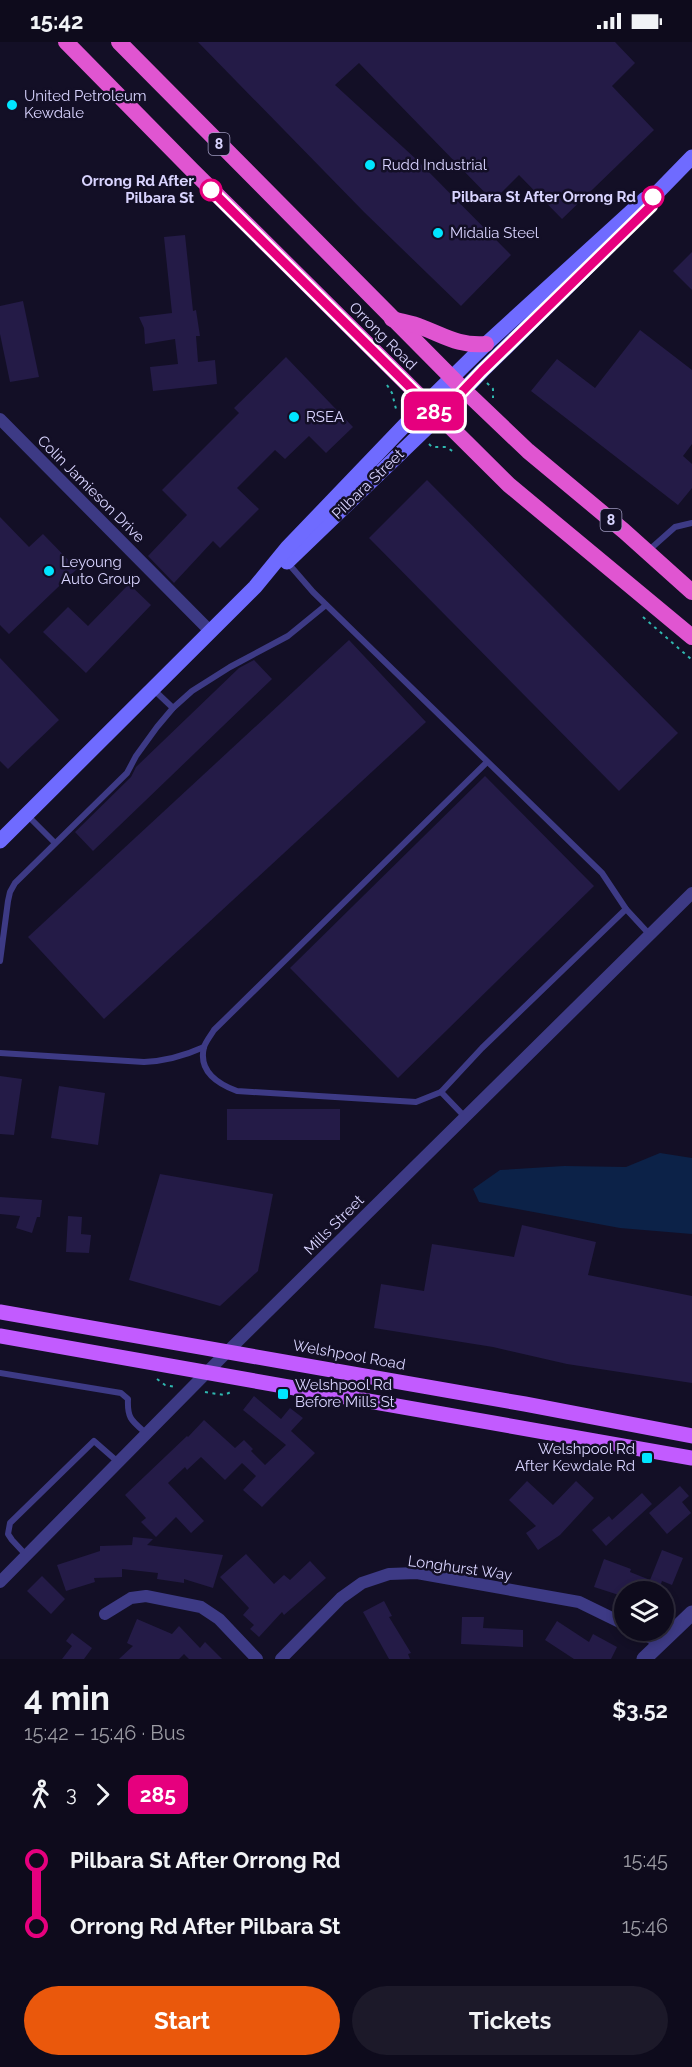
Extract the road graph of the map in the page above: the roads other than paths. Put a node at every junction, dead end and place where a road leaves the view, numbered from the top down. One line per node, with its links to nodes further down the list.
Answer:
1 (66, 42): 8 (highway, Orrong Road)
2 (119, 42): 5 (highway, Orrong Road / 8)
3 (692, 157): 4 (main road, Pilbara Street)
4 (653, 197): 6 (main road, Pilbara Street); 7 (main road, Pilbara Street)
5 (392, 319): 6 (highway); 7 (highway, Orrong Road / 8)
6 (486, 344): 7 (main road, Pilbara Street)
7 (458, 384): 8 (main road, Pilbara Street); 9 (main road, Pilbara Street); 12 (highway, Orrong Road / 8)
8 (426, 403): 9 (highway, Orrong Road); 14 (main road, Pilbara Street)
9 (439, 416): 13 (main road, Pilbara Street); 18 (highway, Orrong Road)
10 (0, 419): 17 (street, Colin Jamieson Drive)
11 (691, 522): 12 (lane)
12 (647, 552): 15 (highway, Orrong Road / 8)
13 (287, 562): 14 (main road, Pilbara Street); 16 (lane)
14 (255, 588): 17 (main road, Pilbara Street)
15 (692, 592)
16 (326, 605): 20 (lane); 21 (lane)
17 (211, 632): 19 (main road, Pilbara Street)
18 (692, 637)
19 (153, 689): 20 (lane); 22 (main road, Pilbara Street)
20 (173, 708): 24 (lane)
21 (488, 762): 26 (lane); 29 (lane)
22 (27, 815): 23 (main road, Pilbara Street); 24 (lane)
23 (1, 838)
24 (55, 843): 28 (lane)
25 (692, 893): 27 (street, Mills Street)
26 (626, 909): 27 (lane); 31 (lane)
27 (650, 935): 32 (street, Mills Street)
28 (0, 961)
29 (204, 1047): 30 (lane); 31 (lane)
30 (0, 1053)
31 (441, 1092): 32 (lane)
32 (465, 1117): 35 (street, Mills Street)
33 (0, 1312): 35 (main road, Welshpool Road)
34 (0, 1336): 37 (main road)
35 (227, 1352): 37 (street, Mills Street); 39 (main road, Welshpool Road)
36 (0, 1373): 38 (lane)
37 (207, 1373): 38 (street, Mills Street); 40 (main road)
38 (147, 1434): 41 (street, Mills Street)
39 (692, 1436)
40 (692, 1458)
41 (118, 1463): 42 (street, Mills Street); 42 (lane)
42 (27, 1555): 43 (street, Mills Street)
43 (0, 1582)
44 (692, 1613): 48 (street)
45 (105, 1614): 49 (street)
46 (614, 1619): 50 (street, Longhurst Way)
47 (656, 1641): 48 (street)
48 (660, 1643): 51 (street)
49 (258, 1659)
50 (281, 1659)
51 (644, 1659)

